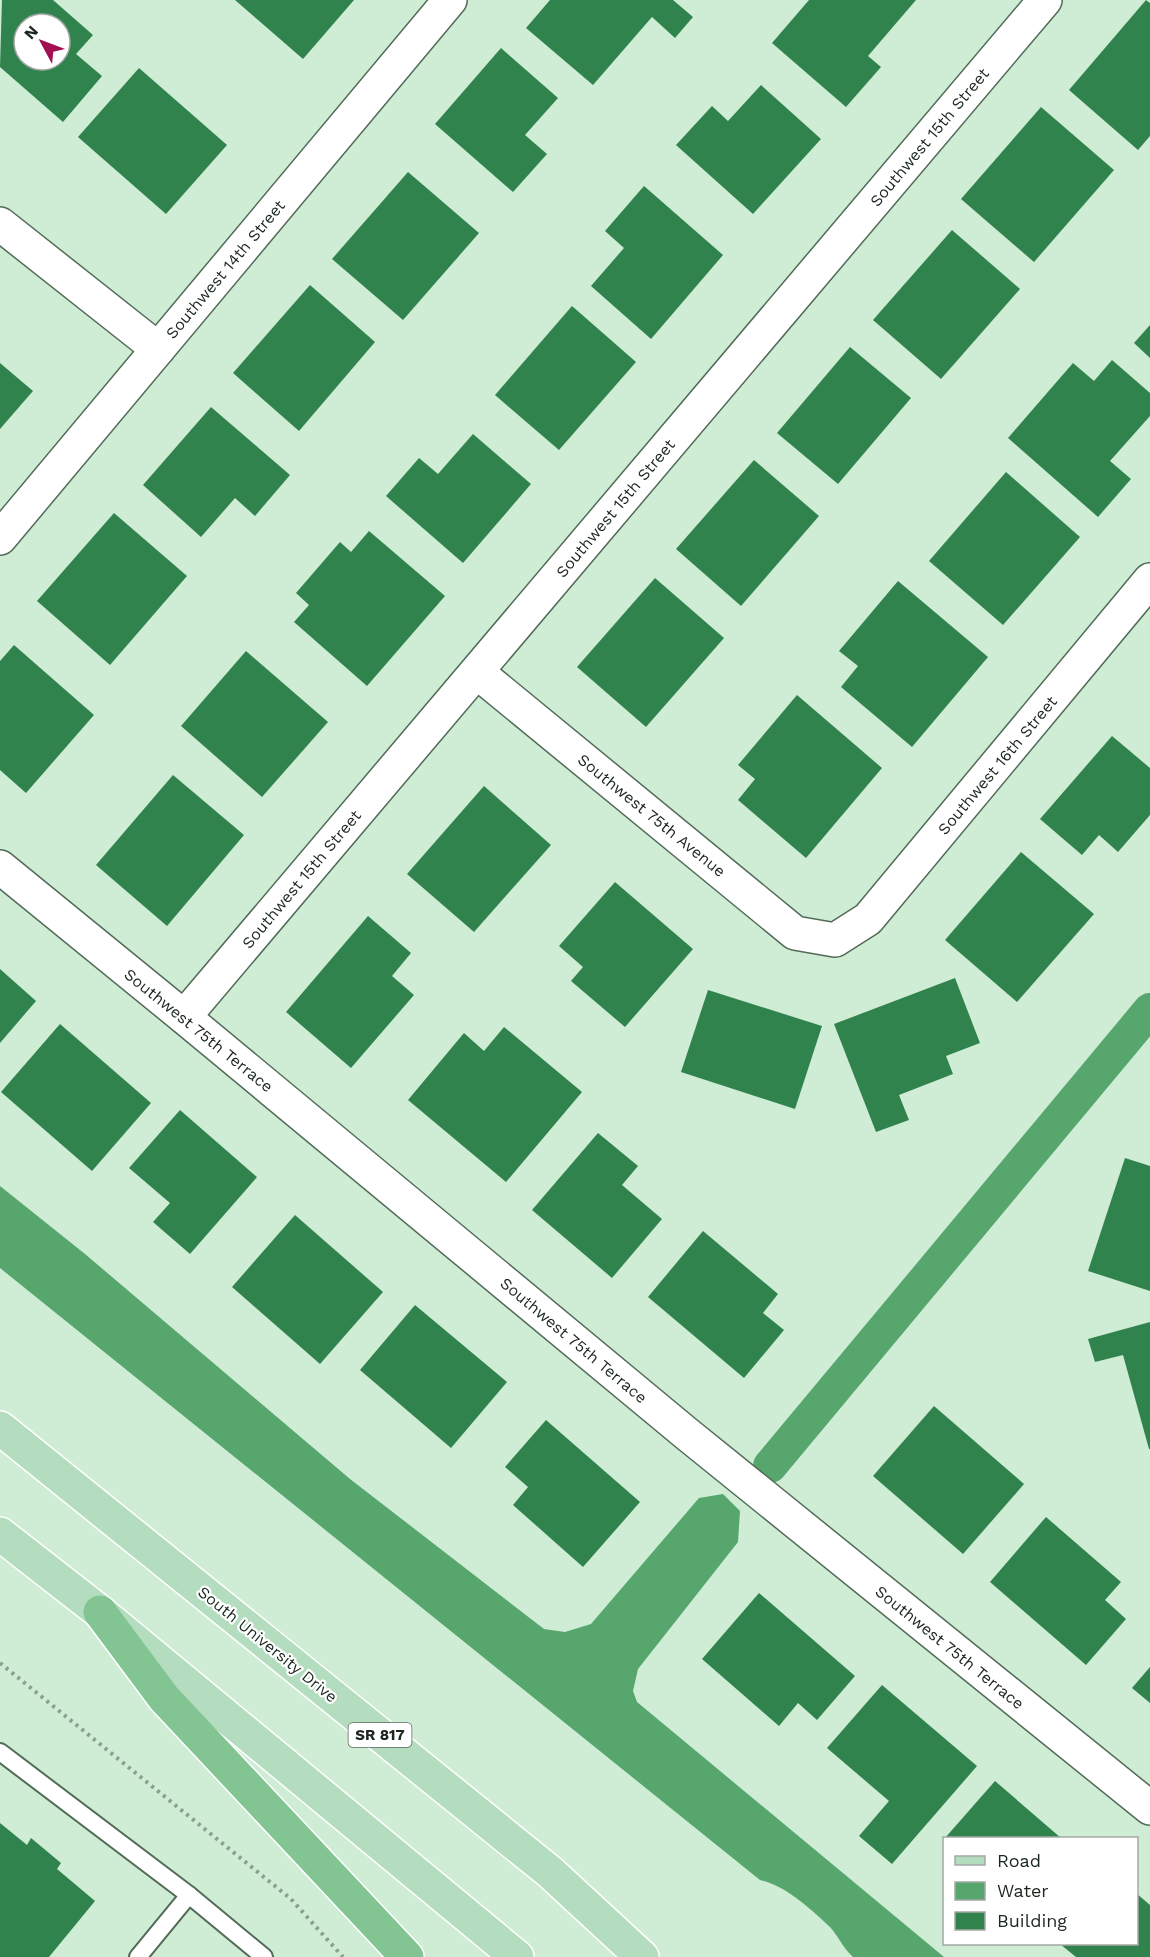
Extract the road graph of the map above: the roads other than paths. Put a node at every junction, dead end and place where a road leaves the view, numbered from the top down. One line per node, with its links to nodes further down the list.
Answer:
1 (450, 0): 4 (street, Southwest 14th Street)
2 (1045, 0): 7 (street, Southwest 15th Street)
3 (0, 224): 4 (street)
4 (158, 348): 5 (street, Southwest 14th Street)
5 (0, 537)
6 (1150, 580): 9 (street, Southwest 16th Street)
7 (477, 672): 9 (street, Southwest 75th Avenue); 10 (street, Southwest 15th Street)
8 (0, 867): 10 (street, Southwest 75th Terrace)
9 (835, 940)
10 (184, 1017): 15 (street, Southwest 75th Terrace)
11 (0, 1428): 21 (main road, South University Drive / SR 817)
12 (0, 1534): 13 (main road)
13 (100, 1612): 19 (highway); 20 (main road)
14 (0, 1752): 16 (lane)
15 (1150, 1808)
16 (189, 1895): 17 (lane); 18 (lane)
17 (138, 1957)
18 (264, 1957)
19 (407, 1957)
20 (517, 1957)
21 (642, 1957)

